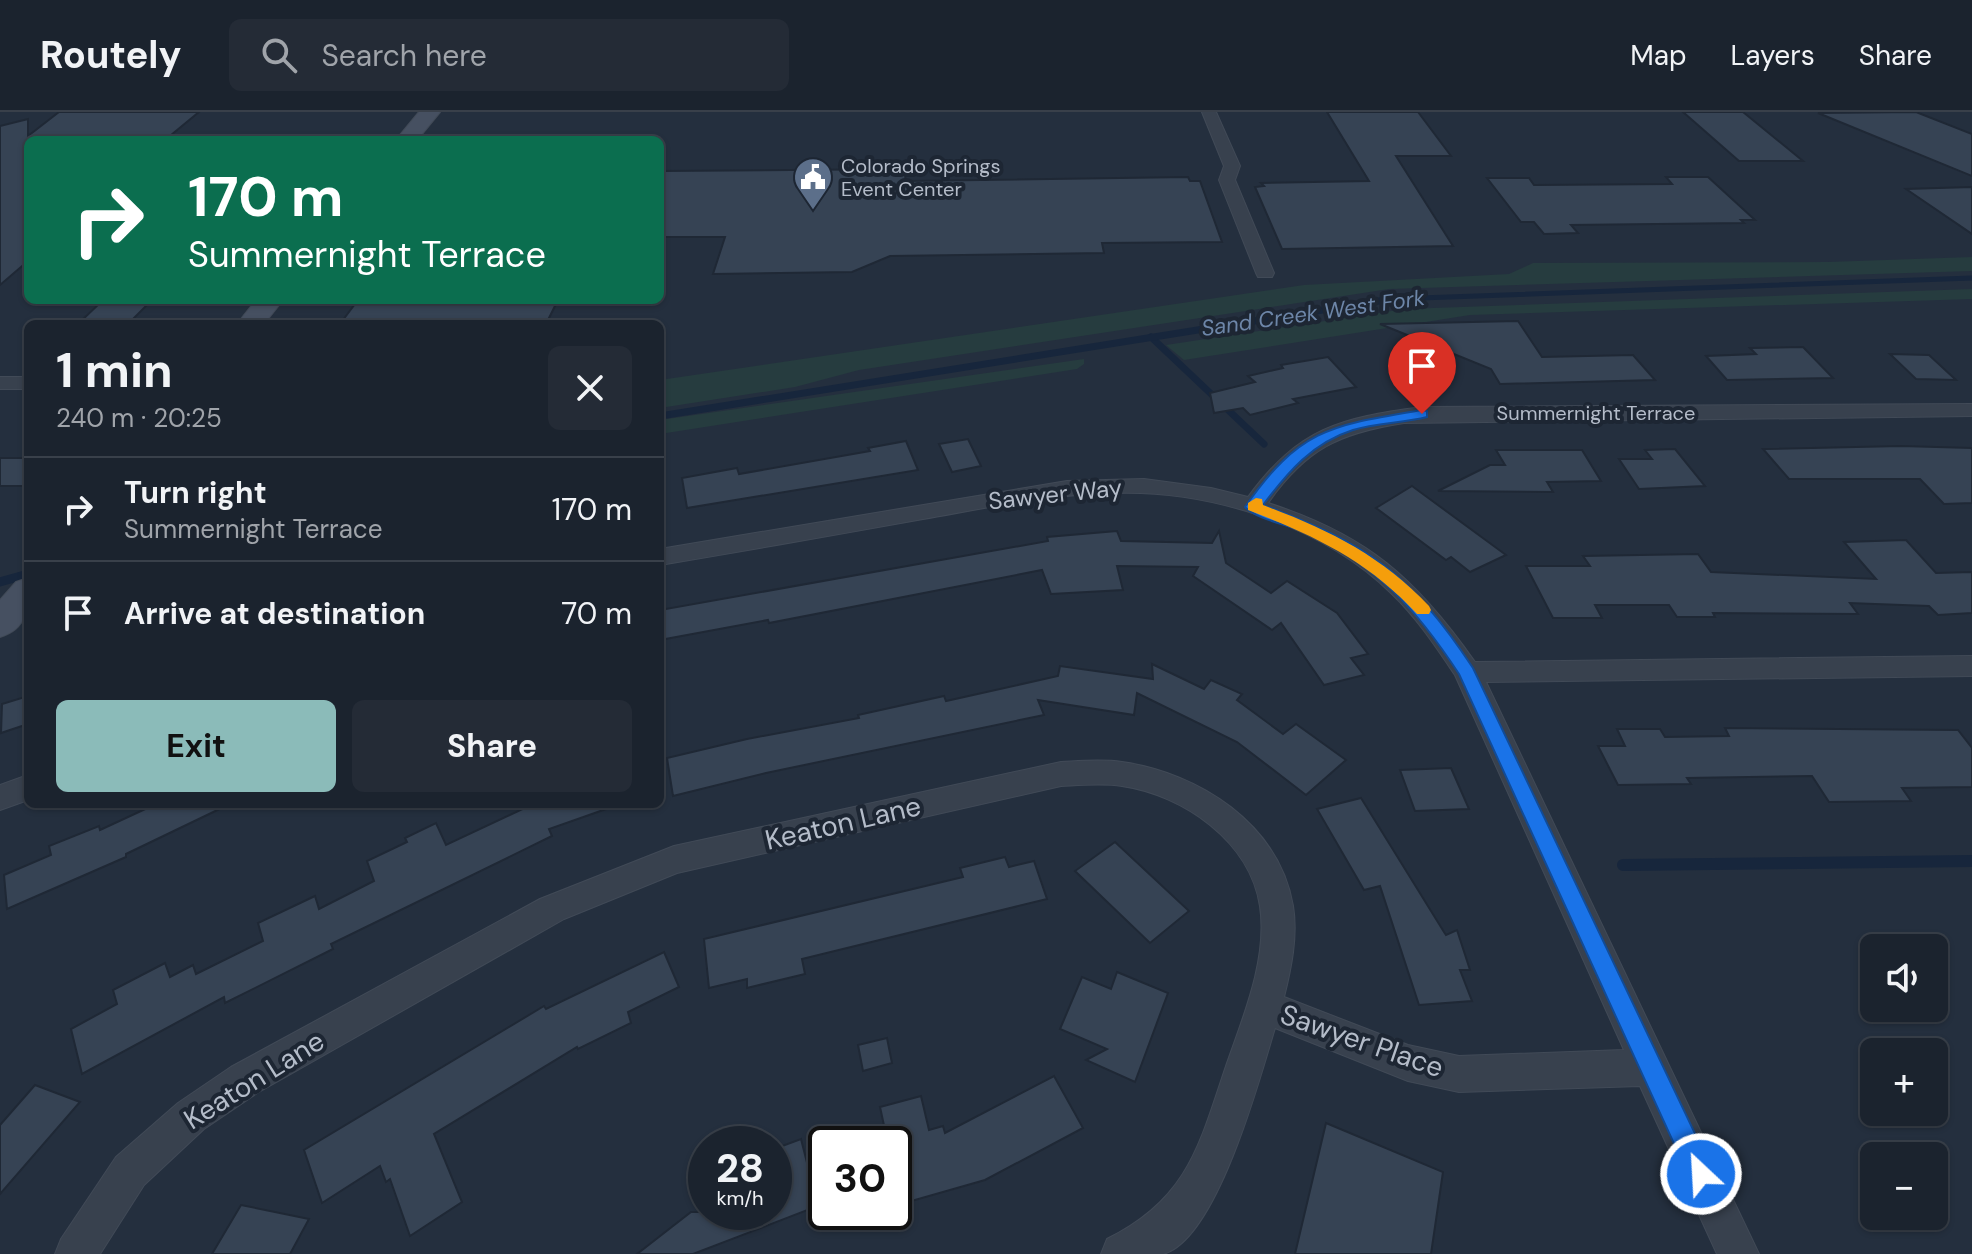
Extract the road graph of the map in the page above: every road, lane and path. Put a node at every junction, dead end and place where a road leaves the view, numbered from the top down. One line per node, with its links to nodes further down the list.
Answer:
1 (430, 112): 3 (main road)
2 (1209, 112): 4 (street)
3 (409, 136)
4 (1265, 273)
5 (267, 304): 6 (main road)
6 (253, 320)
7 (0, 383): 8 (street)
8 (24, 383)
9 (1972, 410): 10 (street, Summernight Terrace)
10 (1253, 507): 11 (street, Sawyer Way); 15 (street, Sawyer Way)
11 (664, 556)
12 (24, 595): 13 (main road)
13 (0, 624)
14 (1972, 666): 15 (street)
15 (1467, 672): 19 (street, Sawyer Way)
16 (24, 789): 17 (street)
17 (0, 798)
18 (1265, 1007): 19 (street, Sawyer Place); 20 (street, Keaton Lane); 21 (street, Keaton Lane)
19 (1651, 1067): 22 (street, Sawyer Way)
20 (76, 1254)
21 (1122, 1254)
22 (1738, 1254)

